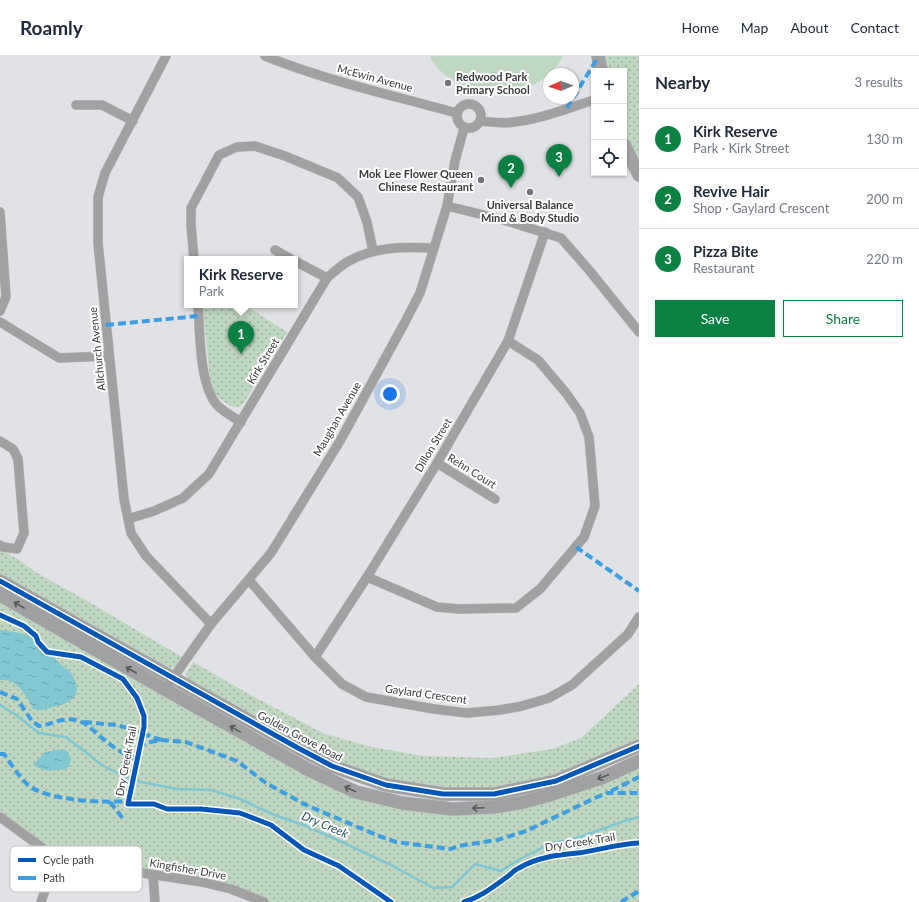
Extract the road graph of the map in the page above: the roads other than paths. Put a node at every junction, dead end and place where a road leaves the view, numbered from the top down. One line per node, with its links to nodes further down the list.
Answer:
1 (166, 56): 8 (street, Allchurch Avenue)
2 (265, 56): 7 (street, McEwin Avenue)
3 (598, 56): 4 (main road)
4 (600, 68)
5 (591, 101): 9 (street)
6 (76, 105): 8 (street)
7 (456, 113): 9 (street); 10 (street)
8 (133, 121): 28 (street, Allchurch Avenue)
9 (480, 121): 10 (street)
10 (464, 128): 13 (street, Maughan Avenue)
11 (627, 151): 12 (main road)
12 (639, 174)
13 (447, 206): 15 (street); 16 (street, Maughan Avenue)
14 (0, 212): 24 (street)
15 (545, 232): 26 (street); 27 (street, Dillon Street)
16 (434, 248): 18 (street, Kirk Street); 36 (street, Maughan Avenue)
17 (275, 250): 20 (street)
18 (373, 251): 19 (street); 22 (street, Kirk Street)
19 (194, 256)
20 (286, 256)
21 (298, 263): 22 (street)
22 (327, 278): 29 (street, Kirk Street)
23 (198, 308): 29 (street)
24 (0, 311)
25 (0, 322): 28 (street)
26 (639, 332)
27 (508, 340): 31 (street, Dillon Street); 35 (street)
28 (110, 356): 33 (street, Allchurch Avenue)
29 (241, 422): 33 (street, Kirk Street)
30 (0, 441): 34 (street)
31 (437, 463): 32 (street, Rehn Court); 35 (street, Dillon Street)
32 (495, 499)
33 (128, 519): 40 (street, Allchurch Avenue)
34 (0, 545)
35 (367, 577): 41 (street, Dillon Street)
36 (249, 580): 40 (street, Maughan Avenue); 41 (street, Gaylard Crescent)
37 (0, 581): 42 (main road, Golden Grove Road)
38 (0, 595): 43 (main road, one-way to 38)
39 (639, 617): 41 (street, Gaylard Crescent)
40 (211, 624): 42 (street, Maughan Avenue)
41 (315, 657)
42 (173, 677): 43 (street, Maughan Avenue); 44 (main road, Golden Grove Road)
43 (165, 690): 45 (main road, one-way to 43)
44 (639, 746)
45 (639, 761)
46 (0, 818): 47 (street, Kingfisher Drive)
47 (39, 846)
48 (142, 873): 49 (street, Kingfisher Drive)
49 (153, 875): 52 (street); 53 (street, Kingfisher Drive)
50 (44, 892): 51 (street)
51 (41, 902)
52 (155, 902)
53 (264, 902)

